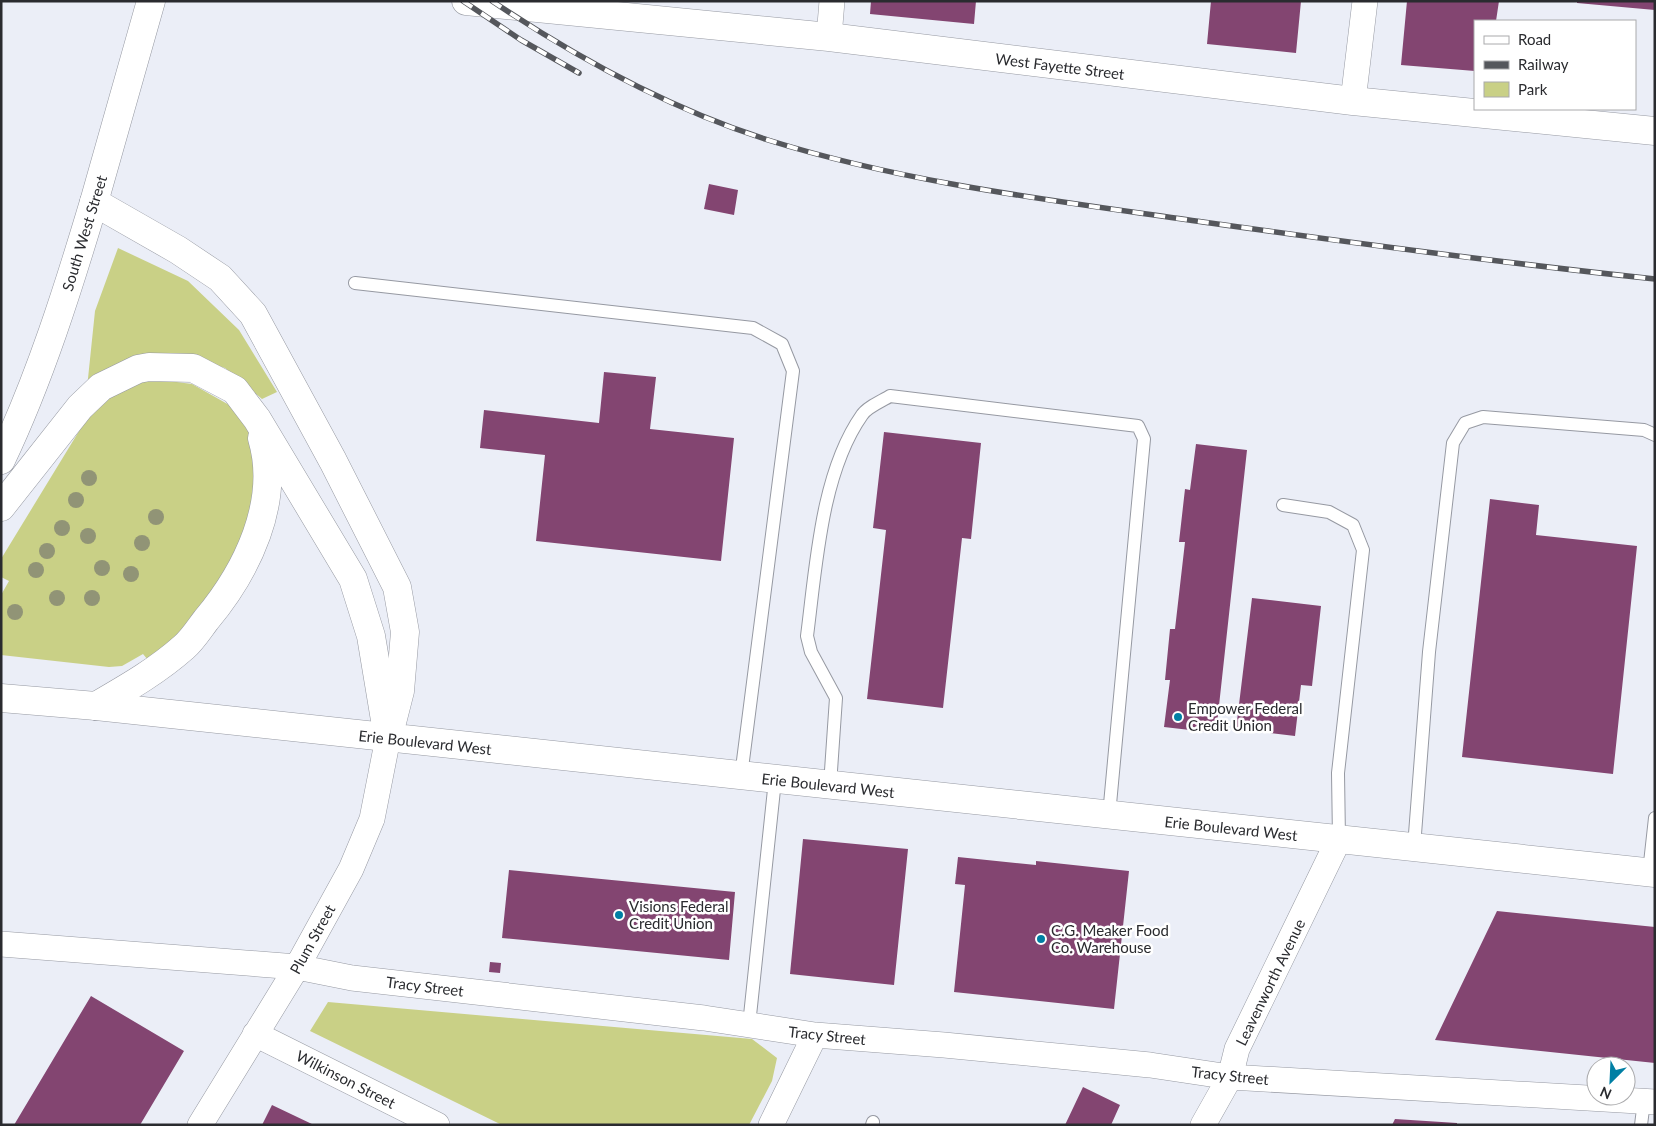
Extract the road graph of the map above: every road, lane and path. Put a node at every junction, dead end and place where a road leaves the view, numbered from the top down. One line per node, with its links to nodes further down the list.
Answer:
1 (151, 1): 8 (main road, South West Street)
2 (466, 1): 5 (main road, West Fayette Street)
3 (832, 1): 5 (street)
4 (1365, 1): 6 (street)
5 (829, 37): 6 (main road, West Fayette Street)
6 (1354, 101): 7 (main road, West Fayette Street)
7 (1655, 131)
8 (94, 202): 12 (main road, South West Street); 17 (main road)
9 (355, 283): 18 (lane)
10 (257, 420): 14 (main road); 16 (main road); 17 (main road)
11 (1655, 435): 24 (lane)
12 (1, 460)
13 (1283, 505): 23 (lane)
14 (1, 507)
15 (1, 698): 16 (main road, Erie Boulevard West)
16 (96, 706): 17 (main road, Erie Boulevard West)
17 (388, 738): 18 (main road, Erie Boulevard West); 27 (street, Plum Street)
18 (741, 776): 19 (main road, Erie Boulevard West)
19 (775, 780): 20 (main road, Erie Boulevard West); 28 (lane)
20 (830, 785): 21 (main road, Erie Boulevard West); 21 (lane)
21 (1109, 815): 23 (main road, Erie Boulevard West)
22 (1655, 818): 25 (lane)
23 (1339, 839): 24 (main road, Erie Boulevard West); 31 (street, Leavenworth Avenue)
24 (1414, 847): 25 (main road, Erie Boulevard West)
25 (1652, 873)
26 (1, 944): 27 (street, Tracy Street)
27 (297, 967): 28 (street, Tracy Street); 29 (street, Plum Street)
28 (749, 1024): 30 (street, Tracy Street)
29 (255, 1034): 33 (street, Plum Street); 34 (street, Wilkinson Street)
30 (814, 1036): 31 (street, Tracy Street); 35 (street)
31 (1230, 1077): 32 (street, Tracy Street); 36 (street, Leavenworth Avenue)
32 (1647, 1109)
33 (200, 1125)
34 (437, 1125)
35 (771, 1125)
36 (1203, 1125)

